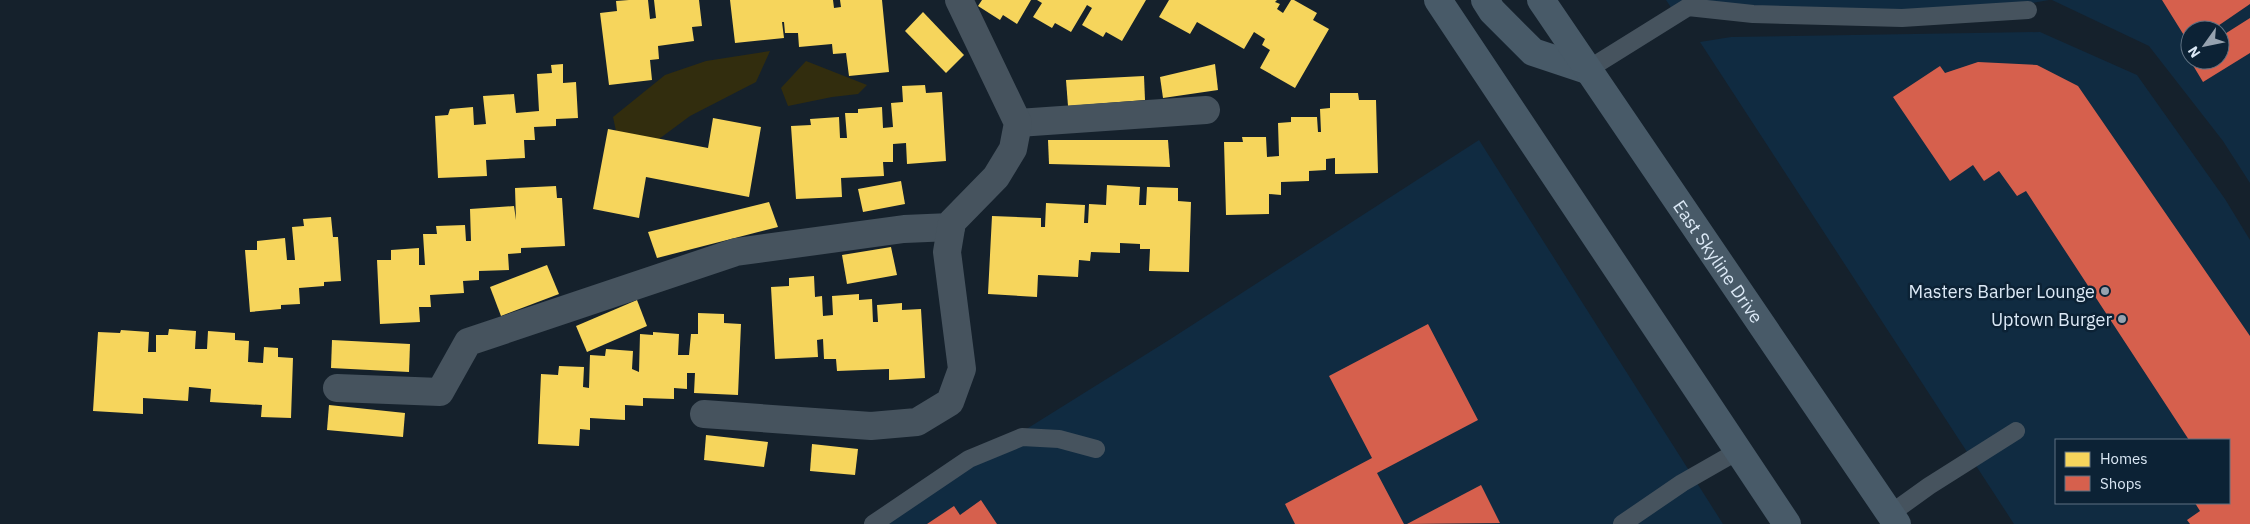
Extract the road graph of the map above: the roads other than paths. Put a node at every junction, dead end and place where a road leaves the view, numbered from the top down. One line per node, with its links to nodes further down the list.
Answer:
1 (959, 0): 8 (street)
2 (1438, 0): 14 (main road)
3 (1485, 0): 6 (main road)
4 (1541, 0): 6 (main road, East Skyline Drive)
5 (2028, 10): 6 (lane)
6 (1588, 70): 15 (main road, East Skyline Drive)
7 (1206, 110): 8 (street)
8 (1018, 123): 9 (street)
9 (951, 227): 10 (street); 11 (street)
10 (337, 388)
11 (704, 414)
12 (2016, 431): 15 (lane)
13 (1096, 449): 16 (lane)
14 (1738, 451): 17 (lane); 18 (main road)
15 (1893, 519)
16 (873, 524)
17 (1622, 524)
18 (1786, 524)

